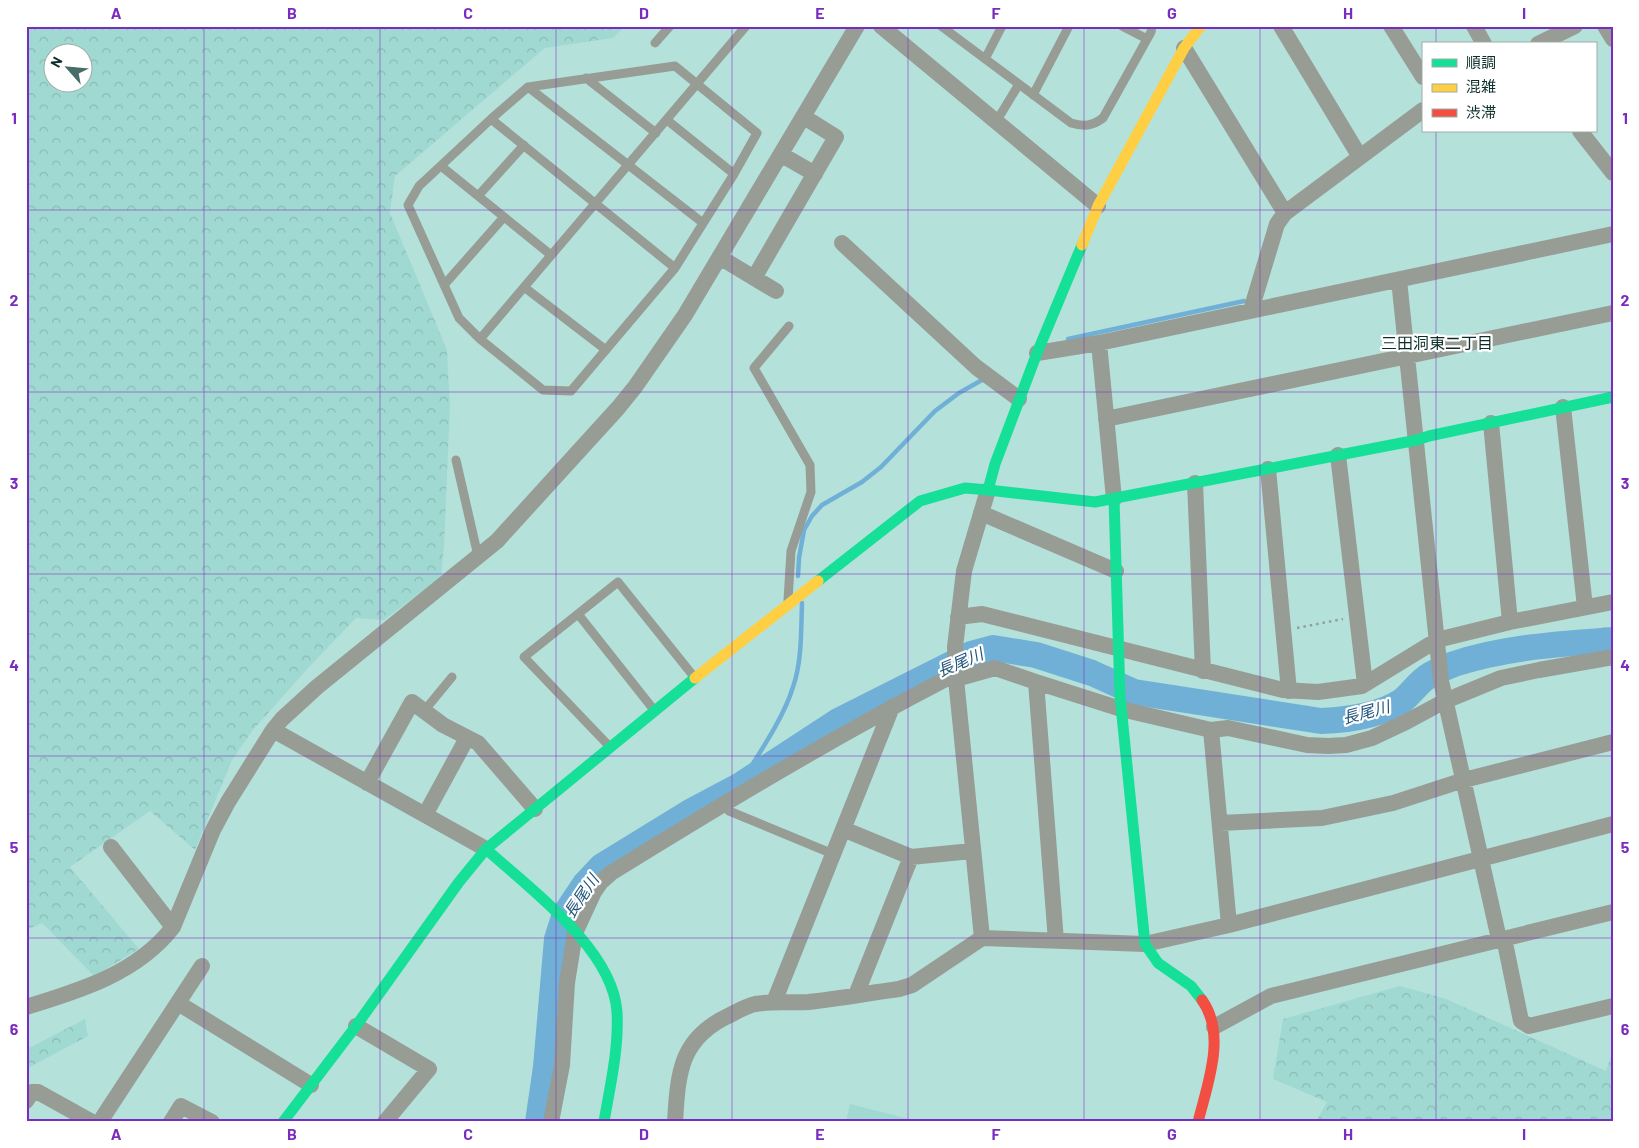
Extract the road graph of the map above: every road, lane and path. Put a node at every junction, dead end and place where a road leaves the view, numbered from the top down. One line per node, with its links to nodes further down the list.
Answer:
1 (670, 26): 20 (lane)
2 (746, 26): 25 (lane)
3 (857, 26): 30 (street)
4 (881, 26): 33 (street)
5 (940, 26): 22 (lane)
6 (1002, 26): 22 (lane)
7 (1069, 26): 28 (lane)
8 (1122, 26): 16 (lane)
9 (1152, 26): 16 (lane)
10 (1201, 26): 21 (street)
11 (1281, 26): 38 (street)
12 (1391, 26): 23 (street)
13 (1474, 26): 18 (street)
14 (1575, 26): 19 (street)
15 (1605, 26): 17 (street)
16 (1147, 39): 28 (lane)
17 (1613, 39)
18 (1483, 42)
19 (1542, 42)
20 (655, 43)
21 (1184, 48): 46 (street); 47 (street)
22 (985, 58): 26 (lane)
23 (1422, 75)
24 (586, 78): 25 (lane); 27 (lane); 35 (lane)
25 (698, 84): 32 (lane); 42 (lane)
26 (1019, 84): 28 (lane); 33 (lane)
27 (528, 87): 31 (lane); 39 (lane)
28 (1033, 94)
29 (1422, 111): 38 (street)
30 (804, 117): 37 (street); 43 (street)
31 (491, 119): 36 (lane); 40 (lane)
32 (668, 120): 35 (lane); 42 (lane)
33 (996, 122): 46 (street)
34 (1581, 132): 41 (street)
35 (656, 134): 39 (lane)
36 (524, 145): 44 (lane); 45 (lane)
37 (782, 155): 43 (street); 53 (street)
38 (1360, 157): 47 (street)
39 (629, 165): 45 (lane); 49 (lane)
40 (441, 166): 44 (lane); 57 (lane)
41 (1613, 173)
42 (734, 174): 49 (lane)
43 (815, 174): 55 (street)
44 (478, 196): 48 (lane)
45 (596, 203): 52 (lane); 54 (lane)
46 (1098, 206): 66 (street)
47 (1285, 213): 60 (street)
48 (504, 217): 52 (lane); 57 (lane)
49 (704, 223): 54 (lane)
50 (1613, 234): 56 (street)
51 (842, 243): 69 (street)
52 (551, 255): 58 (lane)
53 (721, 258): 55 (street); 81 (street)
54 (675, 268): 65 (lane)
55 (754, 278): 59 (street)
56 (1399, 280): 60 (street); 67 (street)
57 (444, 285): 63 (lane)
58 (524, 287): 63 (lane); 65 (lane)
59 (776, 291)
60 (1251, 310): 64 (street)
61 (1613, 313): 67 (street)
62 (789, 326): 84 (lane)
63 (480, 339): 65 (lane)
64 (1098, 343): 66 (street); 71 (street)
65 (606, 350)
66 (1037, 353): 69 (street)
67 (1408, 356): 71 (street); 73 (street)
68 (1613, 397): 70 (street)
69 (1019, 399): 78 (street)
70 (1563, 407): 72 (street); 85 (street)
71 (1106, 419): 79 (street)
72 (1491, 423): 73 (street); 89 (street)
73 (1416, 440): 74 (street); 91 (street)
74 (1338, 455): 76 (street); 87 (street)
75 (456, 460): 81 (lane)
76 (1268, 469): 77 (street); 90 (street)
77 (1196, 483): 79 (street); 94 (street)
78 (988, 490): 79 (street); 80 (street); 84 (street)
79 (1114, 499): 82 (street)
80 (981, 513): 82 (street); 88 (street)
81 (478, 556): 106 (street)
82 (1116, 571): 92 (street)
83 (1613, 602): 85 (street)
84 (787, 605): 97 (street)
85 (1585, 607): 89 (street)
86 (578, 614): 97 (lane); 105 (lane); 110 (lane)
87 (1357, 616): 90 (path); 99 (street)
88 (958, 617): 92 (street); 95 (street)
89 (1510, 622): 91 (street)
90 (1283, 630): 100 (street)
91 (1437, 640): 99 (street); 101 (street)
92 (1118, 650): 94 (street); 102 (street)
93 (1613, 657): 101 (street)
94 (1204, 671): 100 (street)
95 (956, 674): 98 (street); 103 (street); 121 (street)
96 (452, 677): 104 (lane)
97 (695, 678): 105 (street)
98 (1036, 682): 102 (street); 131 (street)
99 (1365, 684): 100 (street)
100 (1289, 691)
101 (1445, 701): 107 (street); 111 (street)
102 (1121, 703): 107 (street); 132 (street)
103 (892, 707): 113 (street); 118 (street)
104 (424, 711): 108 (street); 112 (street)
105 (654, 711): 110 (street)
106 (273, 730): 112 (street); 127 (street)
107 (1211, 730): 116 (street)
108 (467, 738): 114 (street); 115 (street)
109 (1613, 742): 111 (street)
110 (611, 747): 114 (street)
111 (1464, 780): 116 (street); 124 (street)
112 (367, 783): 115 (street)
113 (726, 803): 122 (lane); 128 (street)
114 (535, 809): 120 (street)
115 (425, 815): 120 (street)
116 (1220, 823): 126 (street)
117 (1613, 824): 124 (street)
118 (843, 829): 122 (street); 123 (street)
119 (111, 847): 127 (street)
120 (486, 849): 128 (street); 139 (street)
121 (972, 851): 123 (street); 129 (street)
122 (833, 854): 135 (street)
123 (911, 857): 134 (street)
124 (1482, 858): 126 (street); 130 (street)
125 (1613, 912): 130 (street)
126 (1229, 925): 132 (street)
127 (173, 927): 138 (street)
128 (573, 930): 148 (street); 149 (street)
129 (982, 938): 131 (street); 134 (street)
130 (1502, 939): 137 (street); 140 (street)
131 (1056, 941): 132 (street)
132 (1145, 944): 140 (street)
133 (202, 966): 136 (street)
134 (856, 995): 135 (street)
135 (774, 1002): 150 (street)
136 (178, 1004): 141 (street); 143 (street)
137 (1613, 1006)
138 (26, 1007)
139 (356, 1026): 141 (street); 147 (street)
140 (1214, 1027): 151 (street)
141 (311, 1085): 146 (street)
142 (26, 1101): 143 (street)
143 (98, 1119)
144 (171, 1122): 145 (street)
145 (212, 1122)
146 (283, 1122)
147 (385, 1122)
148 (551, 1122)
149 (604, 1122)
150 (675, 1122)
151 (1198, 1122)

